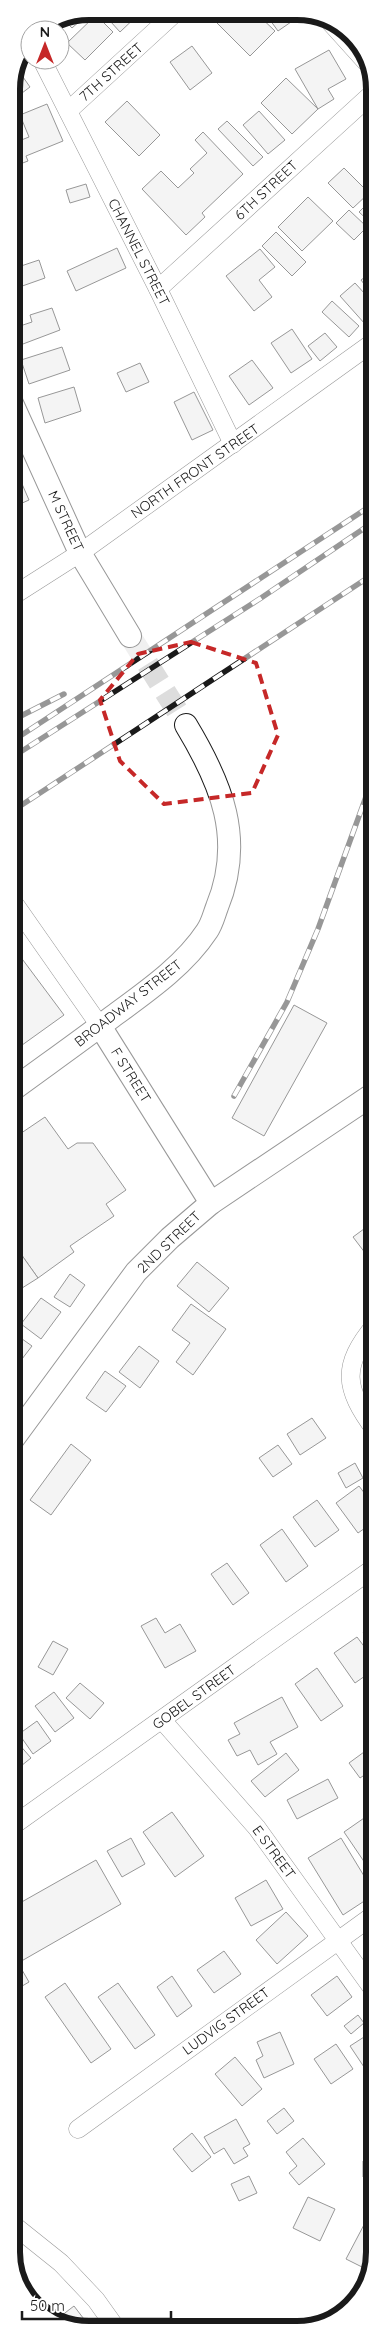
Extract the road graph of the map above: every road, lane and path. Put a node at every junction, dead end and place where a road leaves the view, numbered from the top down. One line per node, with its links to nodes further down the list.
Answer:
1 (167, 20): 4 (street, 7TH STREET)
2 (47, 70): 4 (street, CHANNEL STREET)
3 (366, 98): 5 (street, 6TH STREET)
4 (68, 111): 5 (street, CHANNEL STREET)
5 (158, 289): 8 (street, CHANNEL STREET)
6 (366, 348): 8 (street, NORTH FRONT STREET)
7 (20, 421): 9 (street, M STREET)
8 (233, 444): 9 (street, NORTH FRONT STREET)
9 (80, 553): 10 (street, NORTH FRONT STREET); 11 (street, M STREET)
10 (20, 591)
11 (130, 636)
12 (186, 725): 14 (street, BROADWAY STREET)
13 (20, 912): 14 (street, F STREET)
14 (100, 1026): 15 (street, BROADWAY STREET); 17 (street, F STREET)
15 (20, 1084)
16 (366, 1099): 17 (street, 2ND STREET)
17 (211, 1202): 20 (street, 2ND STREET)
18 (366, 1336): 19 (street)
19 (366, 1418)
20 (20, 1430)
21 (366, 1573): 22 (street, GOBEL STREET)
22 (162, 1720): 23 (street, GOBEL STREET); 25 (street, E STREET)
23 (20, 1821)
24 (366, 1920): 25 (street, LUDVIG STREET)
25 (337, 1940): 26 (street, E STREET); 27 (street, LUDVIG STREET)
26 (366, 1980)
27 (78, 2129)
28 (20, 2230): 29 (street)
29 (111, 2321)

